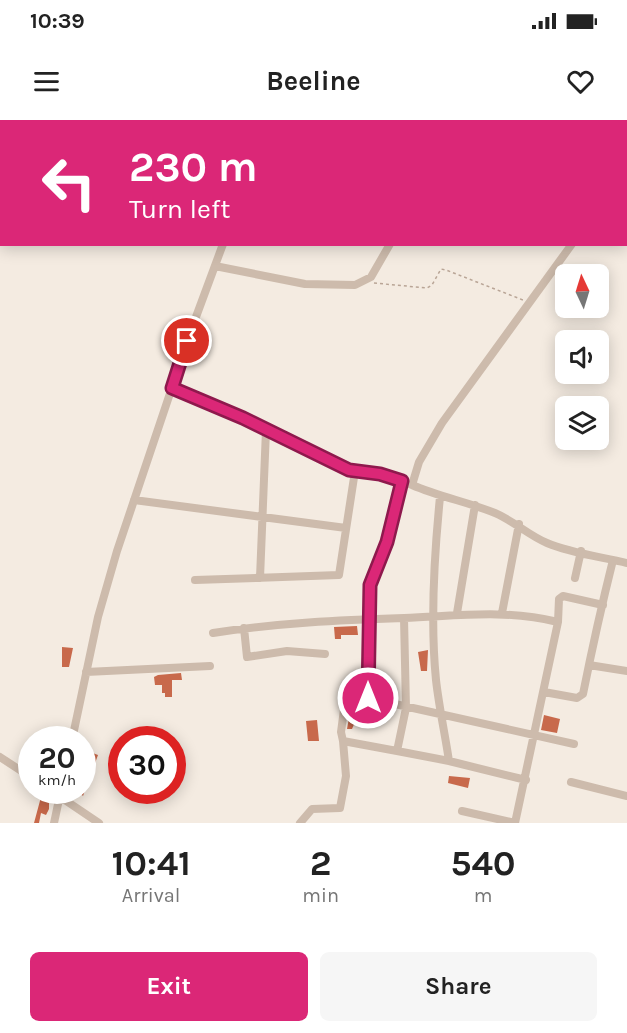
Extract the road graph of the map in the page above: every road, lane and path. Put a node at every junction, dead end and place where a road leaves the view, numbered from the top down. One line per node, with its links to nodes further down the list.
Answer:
1 (222, 246): 4 (street)
2 (389, 246): 5 (street)
3 (571, 246): 6 (street)
4 (215, 266): 5 (street); 7 (street)
5 (363, 281): 6 (path)
6 (530, 303): 11 (street)
7 (172, 388): 8 (street); 13 (street)
8 (266, 430): 9 (street); 15 (street)
9 (354, 471): 10 (street); 17 (street)
10 (402, 481): 11 (street); 28 (street)
11 (412, 485): 12 (street)
12 (440, 497): 14 (street); 27 (street)
13 (134, 500): 15 (street); 37 (street)
14 (474, 505): 16 (street); 25 (street)
15 (262, 517): 17 (street); 21 (street)
16 (519, 524): 18 (street); 26 (street)
17 (346, 528): 21 (street)
18 (581, 551): 19 (street); 22 (street)
19 (613, 560): 20 (street); 24 (street)
20 (627, 563)
21 (260, 578): 23 (street)
22 (574, 578)
23 (195, 580)
24 (603, 605): 30 (street); 35 (street)
25 (457, 613): 26 (street); 27 (street)
26 (502, 613): 30 (street)
27 (434, 615): 29 (street); 41 (street)
28 (368, 618): 29 (street); 31 (street); 39 (street)
29 (404, 618): 40 (street)
30 (558, 622): 38 (street)
31 (243, 628): 32 (street); 33 (street)
32 (213, 633)
33 (326, 654)
34 (210, 666): 37 (street)
35 (589, 666): 36 (street); 38 (street)
36 (627, 671)
37 (86, 672): 42 (street)
38 (544, 692): 43 (street)
39 (368, 698): 40 (street); 44 (street)
40 (406, 708): 41 (street); 46 (street)
41 (441, 714): 43 (street); 48 (street)
42 (75, 726)
43 (534, 736): 45 (street); 50 (street)
44 (343, 741): 46 (street); 58 (street)
45 (574, 744)
46 (397, 751): 48 (street)
47 (0, 757): 49 (street)
48 (449, 762): 50 (street)
49 (18, 769)
50 (526, 780): 59 (street)
51 (571, 782): 52 (street)
52 (627, 796)
53 (58, 804): 56 (street)
54 (73, 804): 57 (street)
55 (462, 811): 59 (street)
56 (54, 823)
57 (99, 823)
58 (300, 823)
59 (515, 823)

